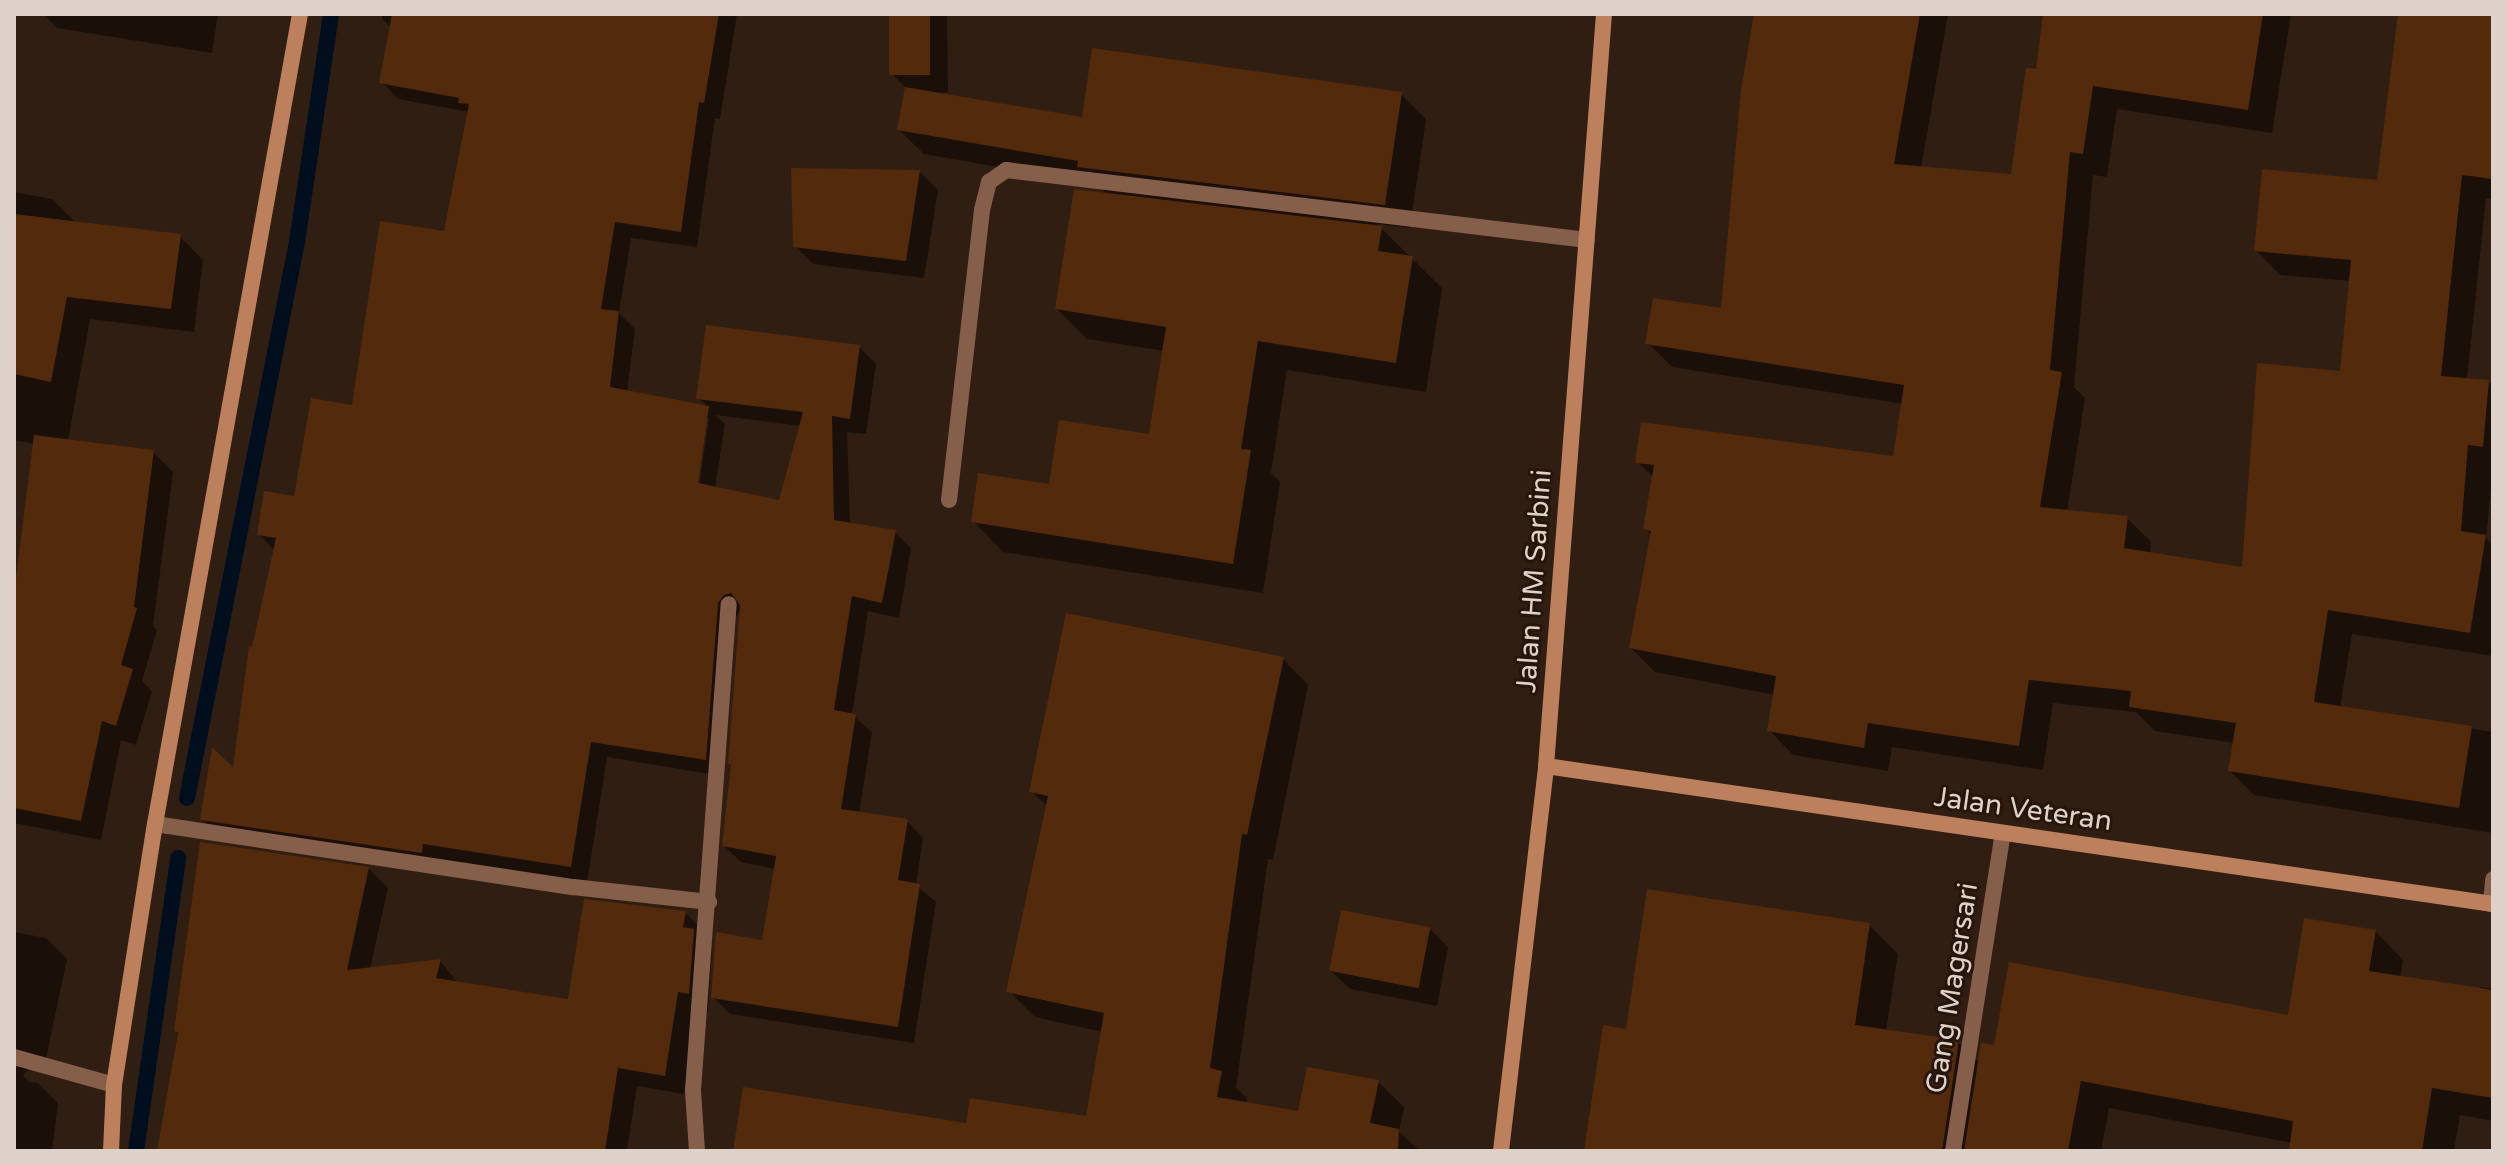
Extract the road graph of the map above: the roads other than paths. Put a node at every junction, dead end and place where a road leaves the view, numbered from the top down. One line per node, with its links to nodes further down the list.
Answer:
1 (300, 14): 7 (street)
2 (1604, 14): 3 (street, Jalan HM Sarbini)
3 (1587, 240): 4 (street); 6 (street, Jalan HM Sarbini)
4 (949, 500)
5 (729, 604): 10 (street)
6 (1546, 766): 8 (street, Jalan Veteran); 16 (street, Jalan HM Sarbini)
7 (155, 824): 10 (street); 13 (street)
8 (2003, 833): 11 (street, Jalan Veteran); 17 (street, Gang Magersari)
9 (2493, 879): 11 (street)
10 (709, 902): 15 (street)
11 (2492, 904)
12 (14, 1057): 13 (street)
13 (114, 1085): 14 (street)
14 (111, 1151)
15 (697, 1151)
16 (1501, 1151)
17 (1953, 1151)

